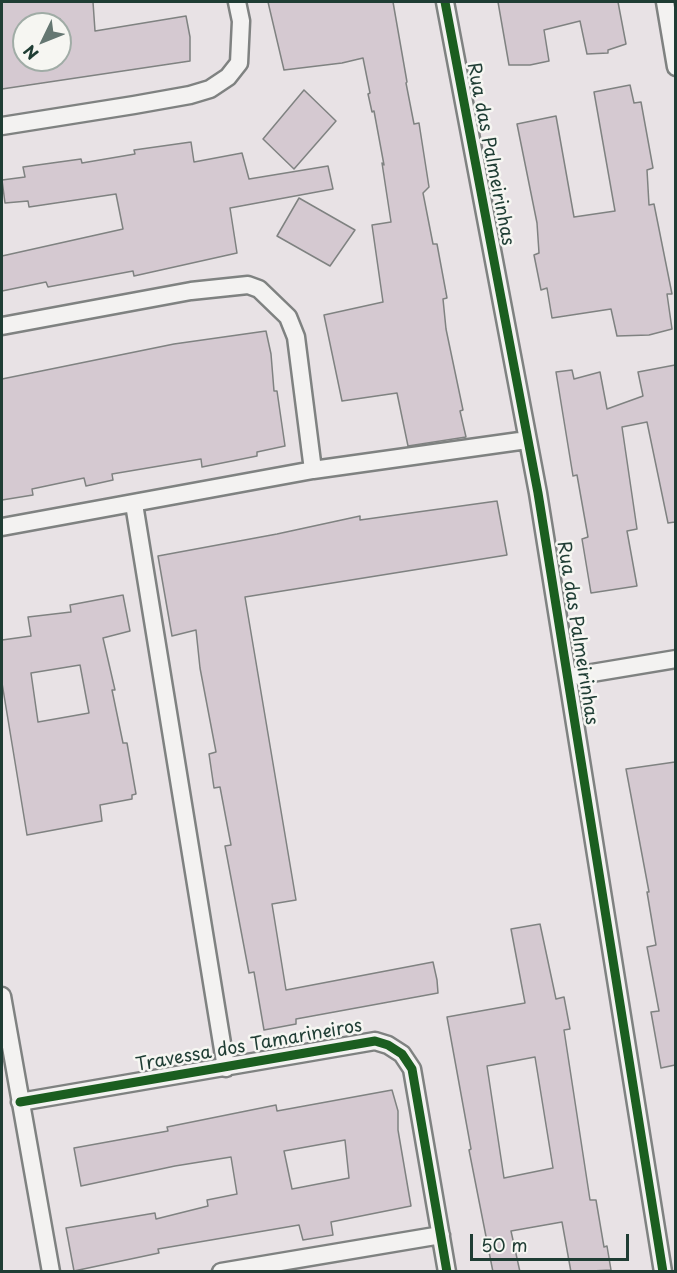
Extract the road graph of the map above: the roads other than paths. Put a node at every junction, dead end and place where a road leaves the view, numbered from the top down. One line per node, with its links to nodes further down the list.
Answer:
1 (237, 2): 5 (street)
2 (445, 2): 7 (street, Rua das Palmeirinhas)
3 (665, 2): 4 (street)
4 (675, 67)
5 (2, 126)
6 (2, 326): 8 (street)
7 (527, 440): 8 (street); 12 (street, Rua das Palmeirinhas)
8 (313, 470): 9 (street)
9 (134, 504): 10 (street); 14 (street)
10 (2, 527)
11 (675, 659): 12 (street)
12 (568, 677): 20 (street, Rua das Palmeirinhas)
13 (2, 996): 15 (street)
14 (226, 1068): 15 (street, Travessa dos Tamarineiros); 16 (street, Travessa dos Tamarineiros)
15 (20, 1102): 17 (street)
16 (441, 1235): 18 (street); 19 (street, Travessa dos Tamarineiros)
17 (51, 1272)
18 (221, 1272)
19 (447, 1272)
20 (663, 1272)

